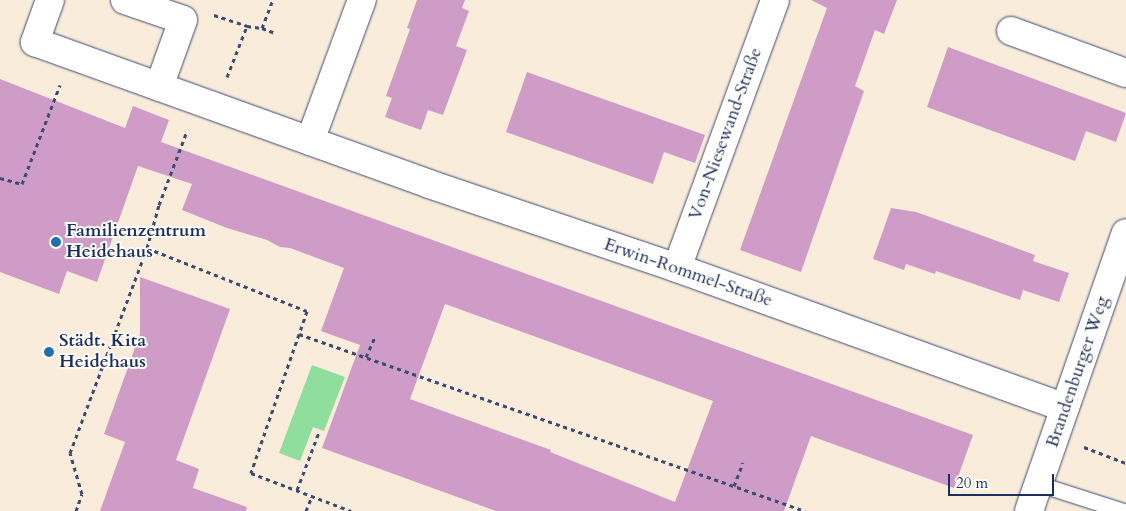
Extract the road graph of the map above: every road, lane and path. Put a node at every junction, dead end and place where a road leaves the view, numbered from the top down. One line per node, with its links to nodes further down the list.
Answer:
1 (50, 0): 10 (street, Erwin-Rommel-Straße)
2 (126, 0): 10 (street)
3 (273, 0): 6 (path)
4 (362, 0): 13 (street)
5 (775, 0): 17 (street, Von-Niesewand-Straße)
6 (262, 28): 8 (path); 12 (path)
7 (1011, 31): 9 (street)
8 (274, 33)
9 (1126, 73)
10 (159, 87): 12 (street, Erwin-Rommel-Straße)
11 (54, 101): 14 (path)
12 (206, 105): 13 (street, Erwin-Rommel-Straße); 16 (path)
13 (310, 141): 17 (street, Erwin-Rommel-Straße)
14 (0, 178)
15 (1126, 233): 21 (street, Brandenburger Weg)
16 (147, 248): 18 (path); 30 (path)
17 (677, 268): 21 (street, Erwin-Rommel-Straße)
18 (299, 334): 20 (path); 28 (path)
19 (375, 337): 20 (path)
20 (366, 357): 27 (path)
21 (1065, 408): 23 (street, Brandenburger Weg)
22 (319, 432): 28 (path)
23 (1055, 436): 24 (path); 26 (street, Brandenburger Weg)
24 (1126, 462)
25 (743, 463): 27 (path)
26 (1039, 484): 34 (street, Brandenburger Weg); 35 (lane)
27 (734, 486): 33 (path)
28 (297, 490): 29 (path)
29 (312, 496): 31 (path); 32 (path)
30 (76, 511)
31 (306, 511)
32 (351, 511)
33 (805, 511)
34 (1029, 511)
35 (1123, 511)

